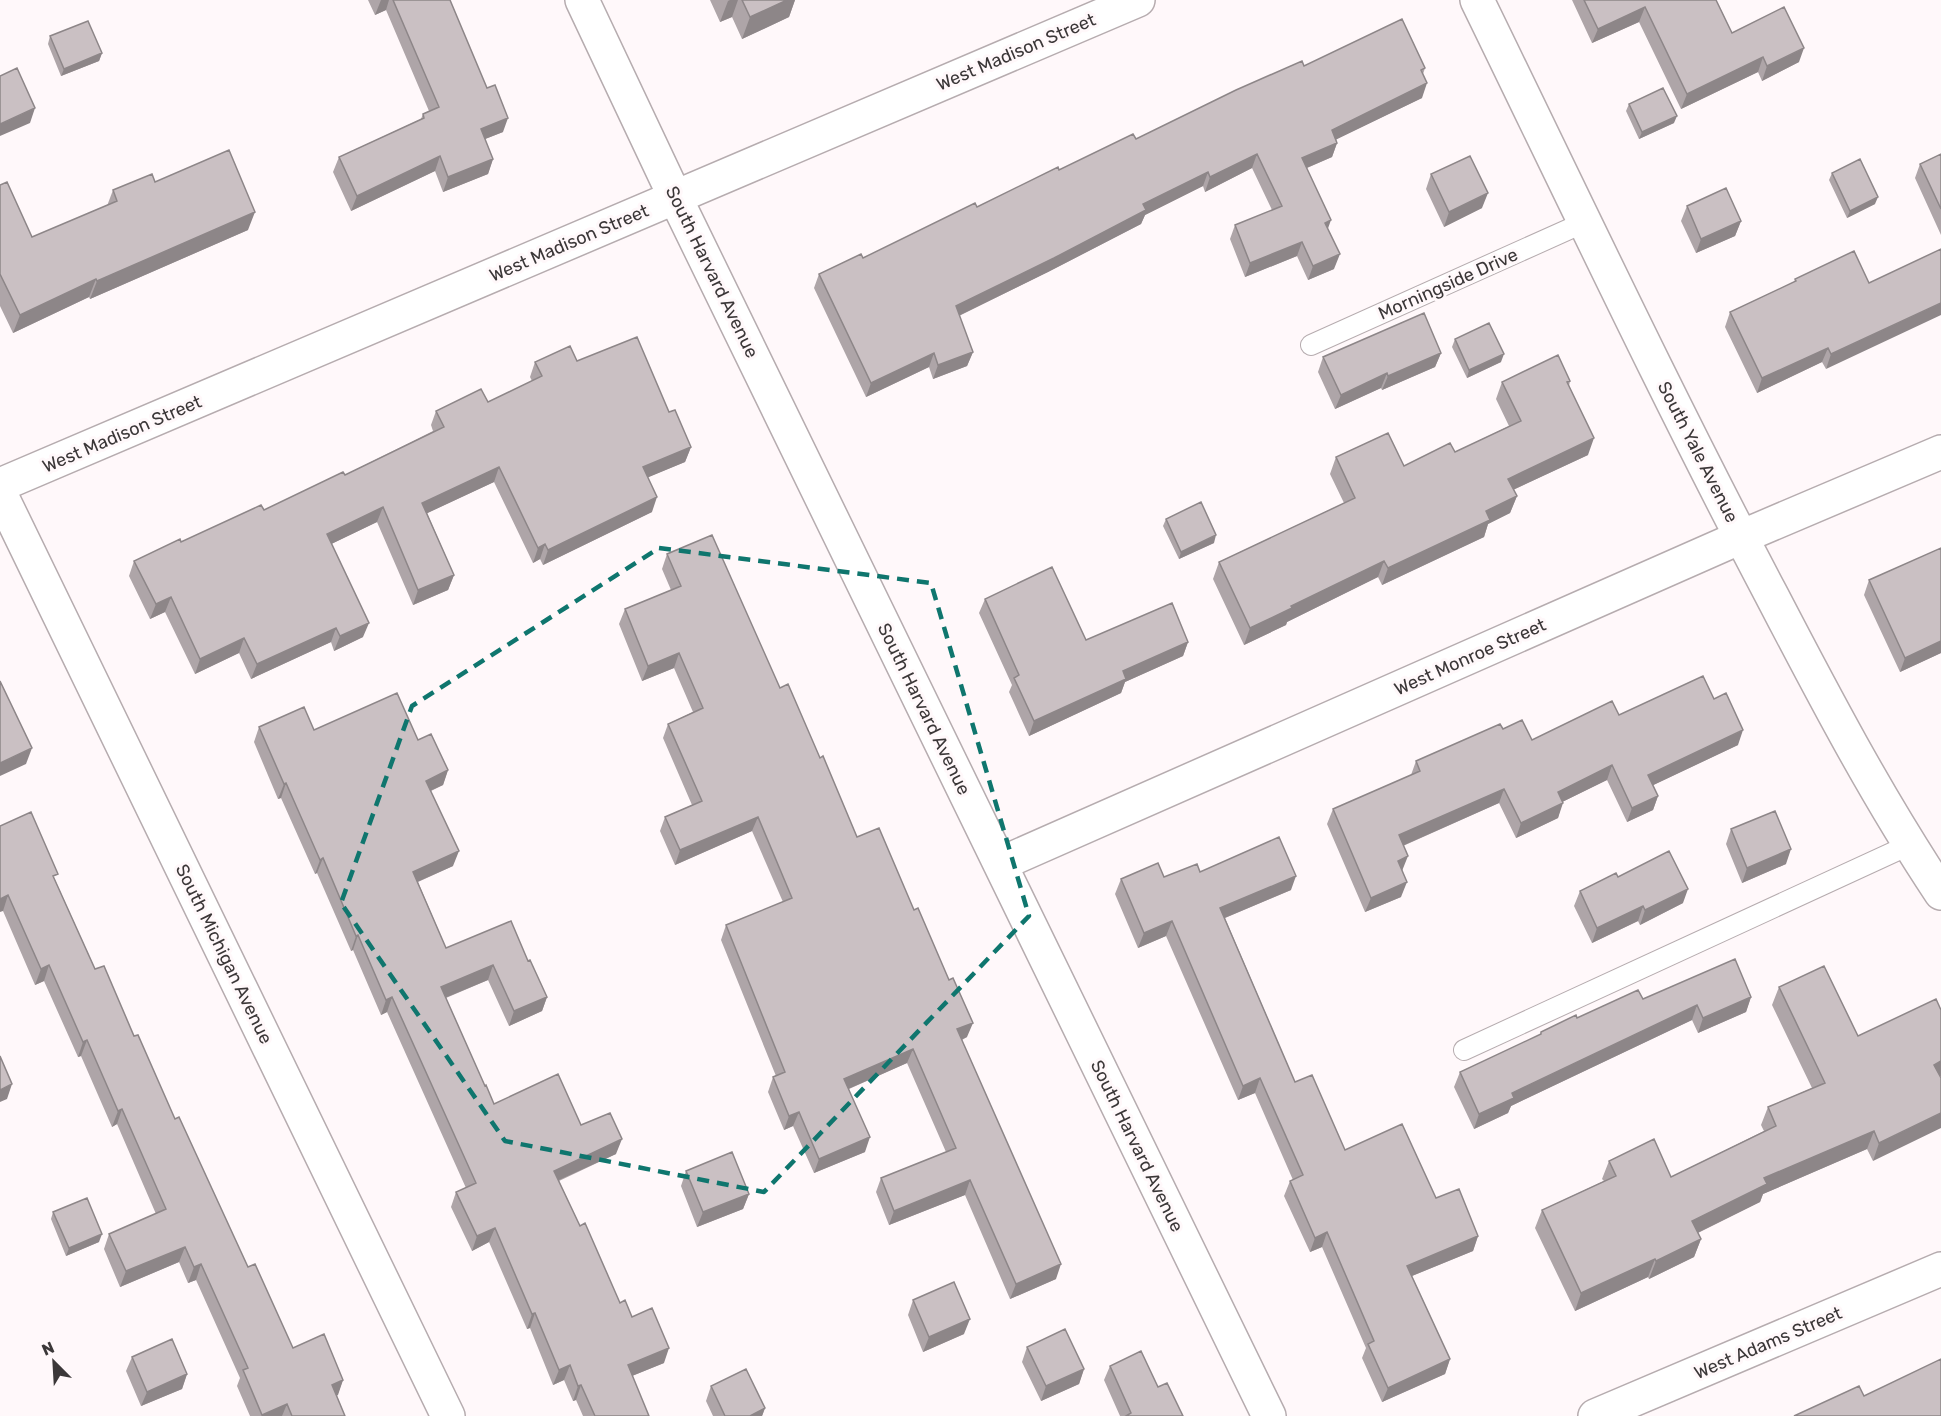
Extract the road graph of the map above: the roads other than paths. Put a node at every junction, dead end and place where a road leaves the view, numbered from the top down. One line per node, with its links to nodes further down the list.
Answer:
1 (582, 0): 4 (street, South Harvard Avenue)
2 (1138, 0): 4 (street, West Madison Street)
3 (1477, 0): 5 (street, South Yale Avenue)
4 (675, 197): 8 (street, West Madison Street); 12 (street, South Harvard Avenue)
5 (1585, 222): 6 (lane, Morningside Drive); 10 (street, South Yale Avenue)
6 (1311, 345)
7 (1941, 452): 10 (street, West Monroe Street)
8 (0, 486)
9 (0, 493): 16 (street, South Michigan Avenue)
10 (1740, 537): 11 (street, South Yale Avenue); 12 (street, West Monroe Street)
11 (1909, 845): 13 (street, South Yale Avenue); 14 (lane)
12 (1000, 864): 17 (street, South Harvard Avenue)
13 (1941, 893)
14 (1464, 1050)
15 (1941, 1269): 18 (street, West Adams Street)
16 (448, 1416)
17 (1269, 1416)
18 (1594, 1416)

